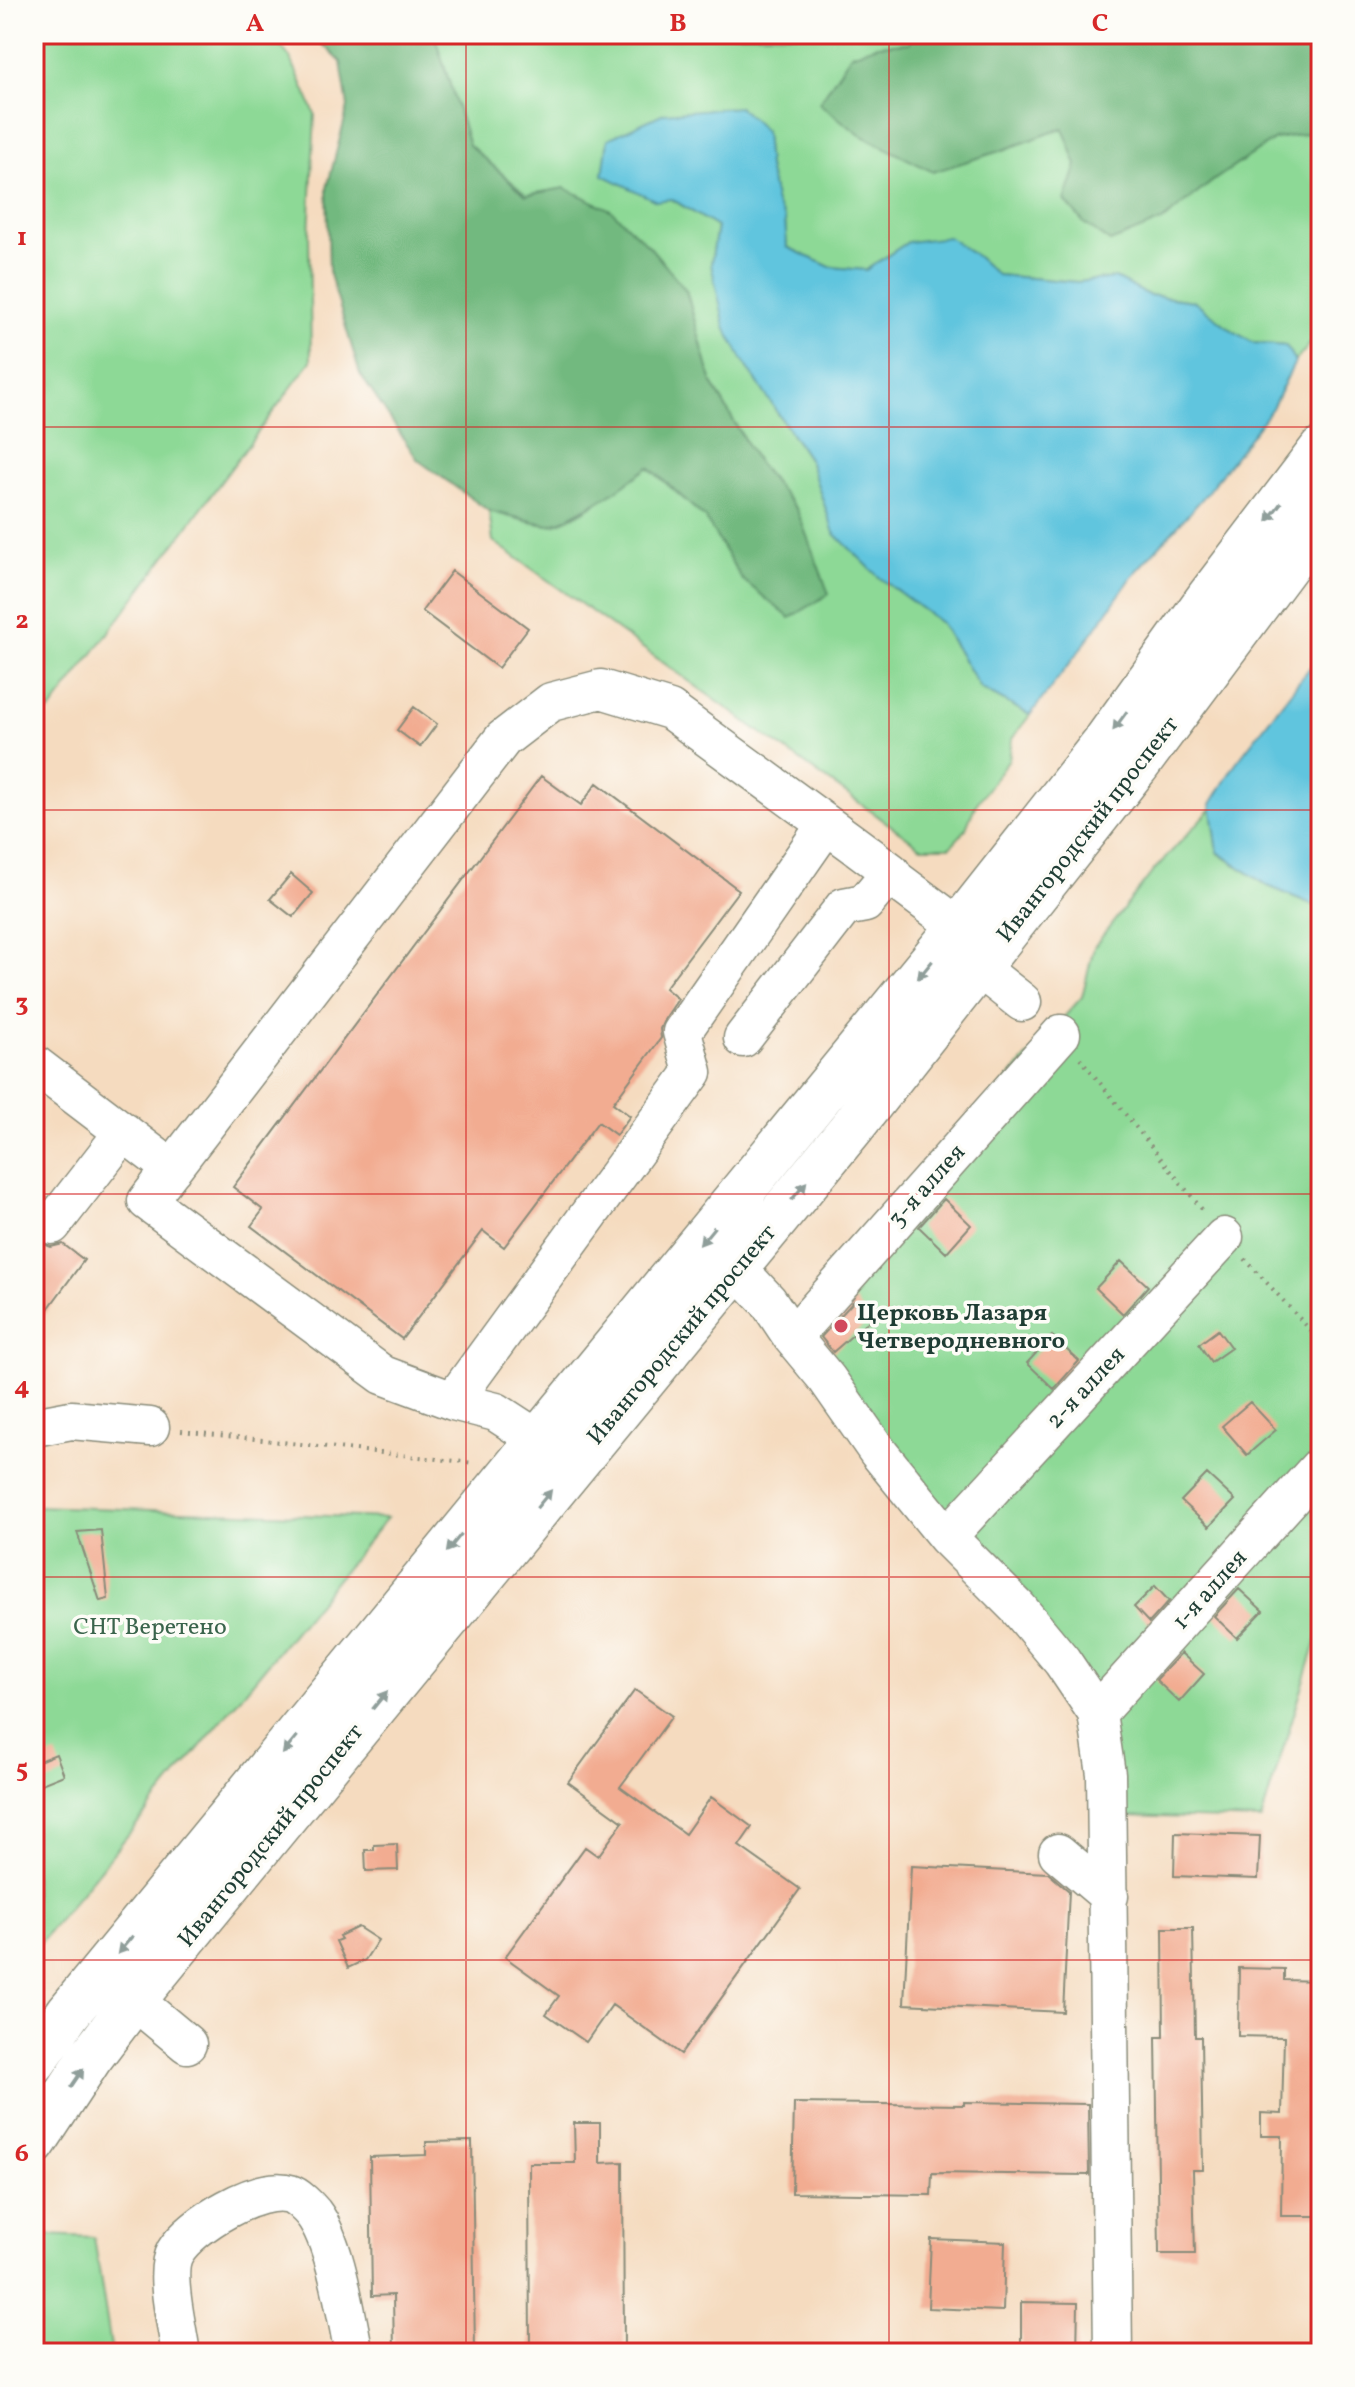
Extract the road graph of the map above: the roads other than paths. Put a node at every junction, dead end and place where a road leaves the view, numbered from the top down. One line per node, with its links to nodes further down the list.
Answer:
1 (1321, 450): 5 (highway, Ивангородский проспект, one-way to 5)
2 (1321, 519): 6 (highway, Ивангородский проспект)
3 (826, 825): 4 (street); 12 (street); 17 (street)
4 (891, 872): 5 (street); 9 (street)
5 (959, 927): 20 (highway, Ивангородский проспект, one-way to 20)
6 (979, 968): 7 (street); 15 (highway, Ивангородский проспект, one-way to 6)
7 (1022, 1002)
8 (1061, 1034): 16 (street, 3-я аллея)
9 (743, 1038)
10 (34, 1064): 11 (street)
11 (124, 1132): 12 (street); 13 (street)
12 (172, 1169): 17 (street)
13 (34, 1215)
14 (1224, 1237): 22 (street, 2-я аллея)
15 (736, 1267): 16 (street); 26 (highway, Ивангородский проспект, one-way to 15)
16 (792, 1337): 22 (street)
17 (453, 1401): 20 (street)
18 (34, 1427): 19 (street)
19 (150, 1427)
20 (539, 1440): 28 (highway, Ивангородский проспект, one-way to 28)
21 (1321, 1465): 23 (street, 1-я аллея)
22 (947, 1537): 23 (street)
23 (1097, 1713): 25 (street)
24 (1058, 1853): 25 (street)
25 (1109, 1896): 32 (street)
26 (134, 2000): 27 (street); 29 (highway, Ивангородский проспект, one-way to 26)
27 (187, 2044)
28 (34, 2062)
29 (34, 2143)
30 (180, 2348): 31 (street)
31 (354, 2353)
32 (1113, 2353)

